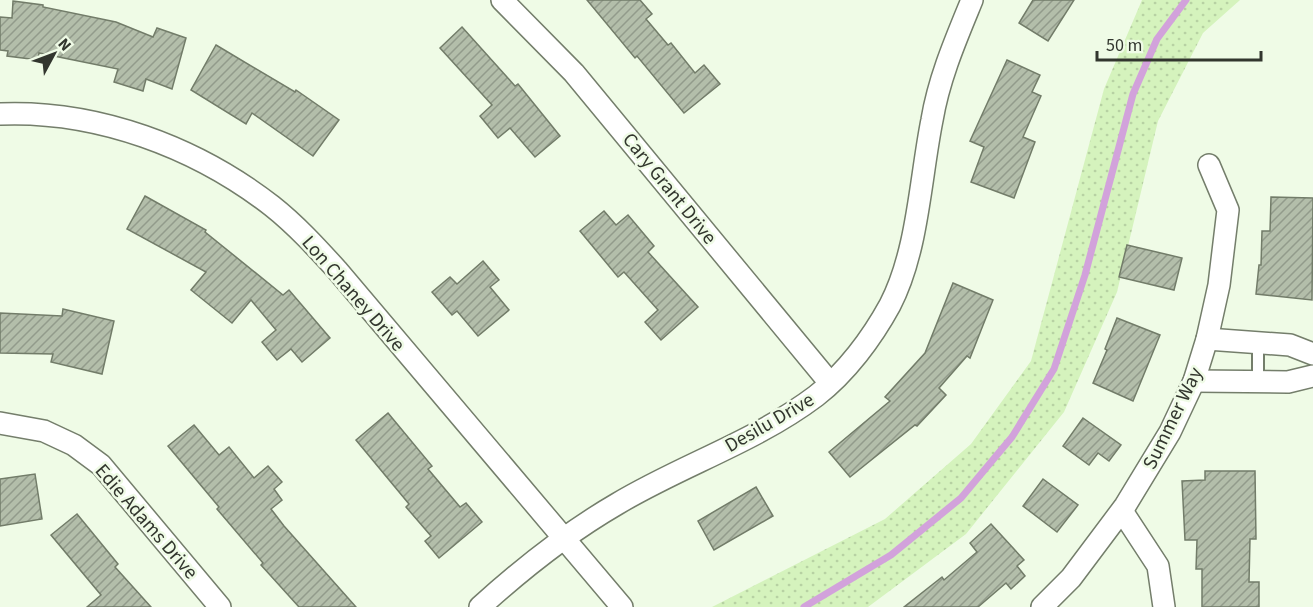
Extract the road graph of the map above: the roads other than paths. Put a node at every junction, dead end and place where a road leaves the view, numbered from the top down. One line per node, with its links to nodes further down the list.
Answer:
1 (502, 0): 11 (street, Cary Grant Drive)
2 (972, 0): 11 (street, Desilu Drive)
3 (0, 114): 14 (street, Lon Chaney Drive)
4 (1209, 165): 5 (street, Summer Way)
5 (1208, 339): 6 (street); 9 (street, Summer Way)
6 (1258, 343): 7 (street); 10 (lane)
7 (1313, 354)
8 (1313, 376): 10 (street)
9 (1194, 381): 10 (street); 13 (street, Summer Way)
10 (1258, 382)
11 (830, 383): 14 (street, Desilu Drive)
12 (0, 423): 15 (street, Edie Adams Drive)
13 (1122, 511): 18 (street, Summer Way); 19 (street)
14 (563, 537): 16 (street, Desilu Drive); 17 (street, Lon Chaney Drive)
15 (220, 607)
16 (480, 607)
17 (622, 607)
18 (1042, 607)
19 (1164, 607)

